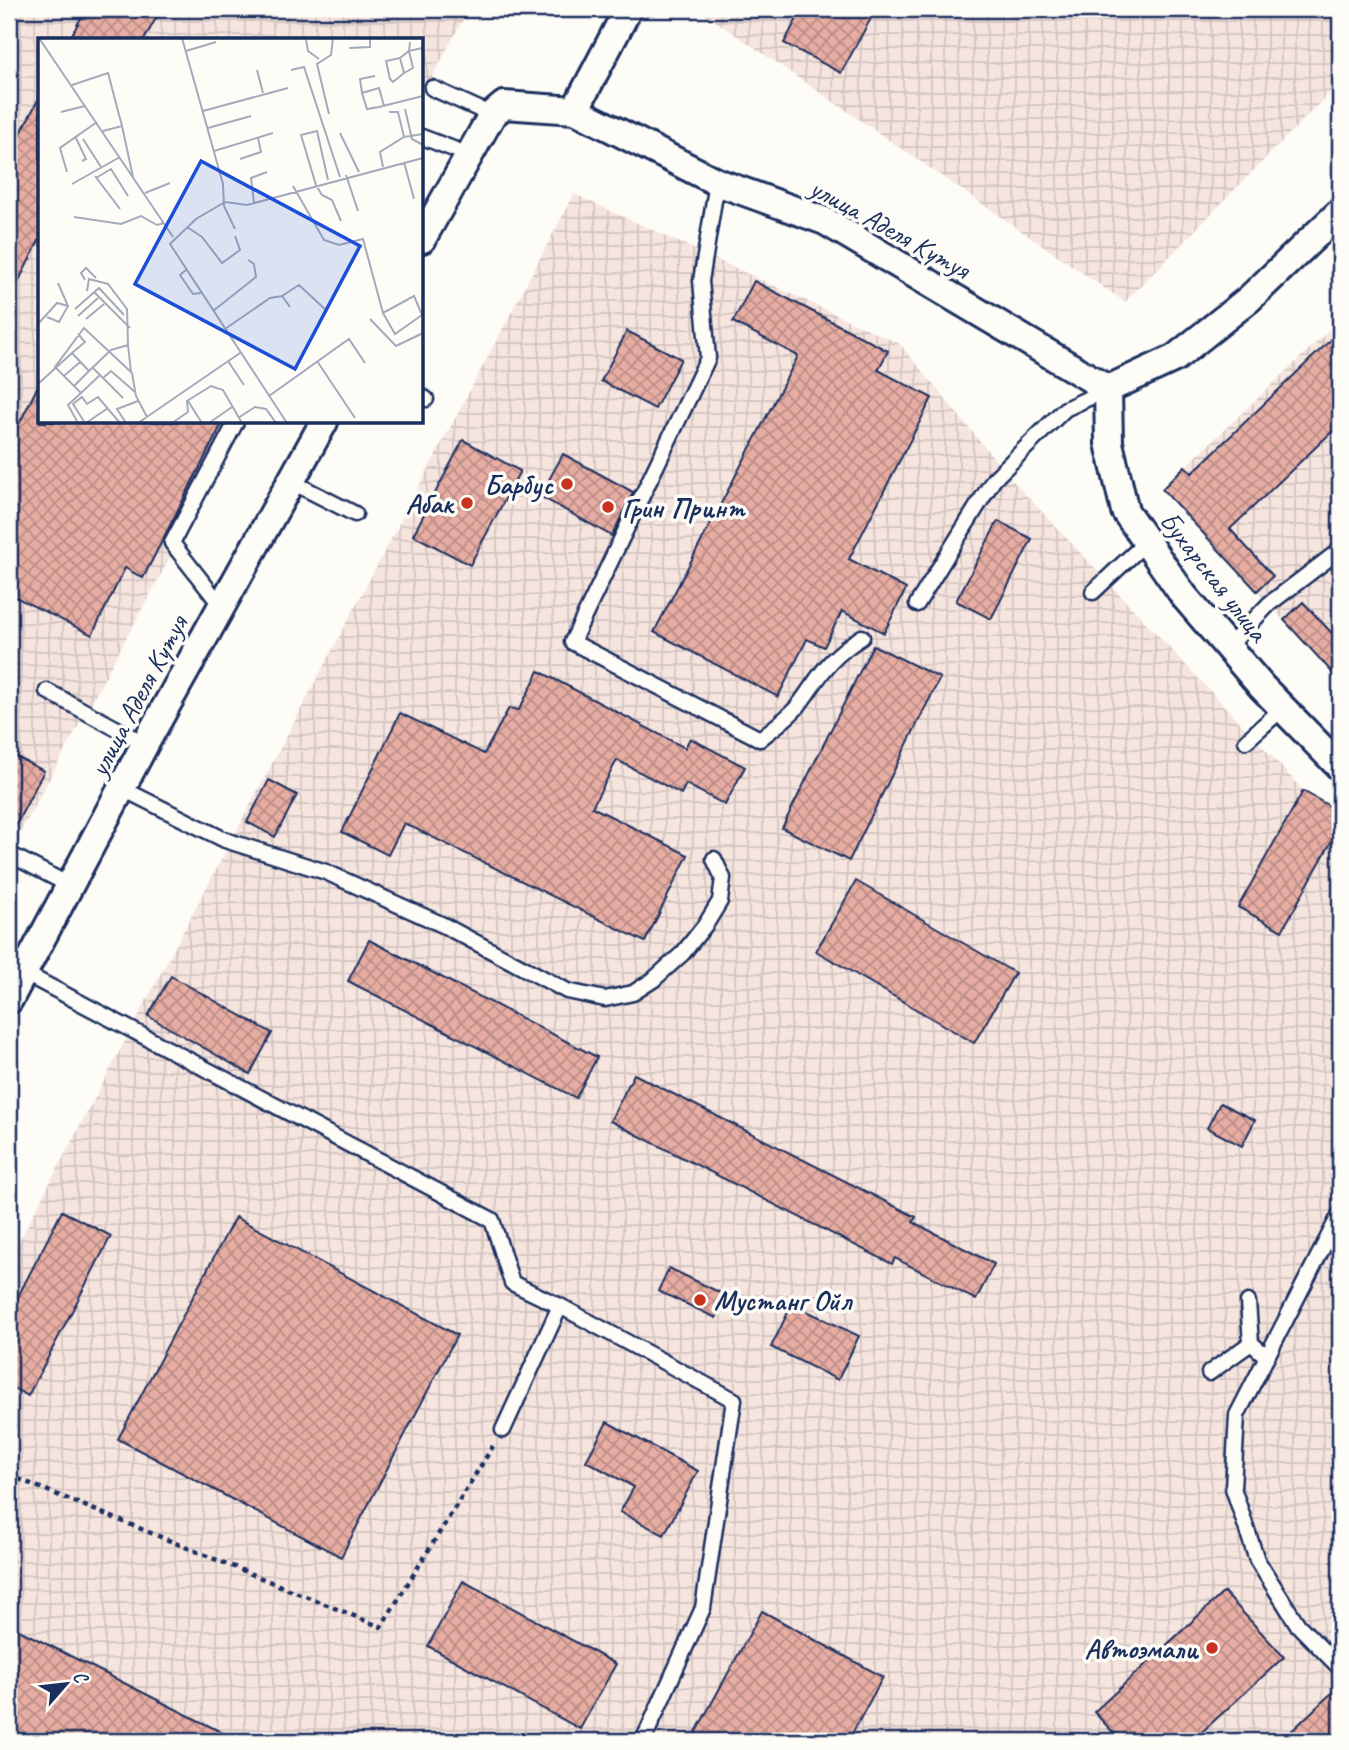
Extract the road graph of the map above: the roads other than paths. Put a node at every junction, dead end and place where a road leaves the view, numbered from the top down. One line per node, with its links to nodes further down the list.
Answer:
1 (628, 9): 3 (street)
2 (432, 88): 4 (lane)
3 (575, 110): 4 (street, улица Аделя Кутуя); 7 (street, улица Аделя Кутуя)
4 (492, 115): 6 (street)
5 (424, 138): 6 (lane)
6 (469, 155): 9 (street)
7 (717, 182): 10 (street, улица Аделя Кутуя); 20 (lane)
8 (1340, 212): 10 (street)
9 (424, 235)
10 (1108, 389): 15 (street, Бухарская улица); 18 (lane)
11 (235, 424): 19 (lane)
12 (323, 424): 13 (street, улица Аделя Кутуя)
13 (292, 482): 14 (lane); 19 (street, улица Аделя Кутуя)
14 (355, 514)
15 (1146, 542): 17 (lane); 21 (street, Бухарская улица)
16 (1340, 550): 21 (lane)
17 (1093, 592)
18 (917, 604)
19 (222, 607): 25 (street, улица Аделя Кутуя)
20 (862, 637)
21 (1228, 647): 23 (street, Бухарская улица)
22 (47, 691): 25 (lane)
23 (1283, 708): 24 (lane); 26 (street, Бухарская улица)
24 (1246, 741)
25 (145, 744): 27 (street, улица Аделя Кутуя)
26 (1340, 767)
27 (124, 789): 29 (lane); 30 (street, улица Аделя Кутуя)
28 (15, 857): 30 (lane)
29 (714, 859)
30 (71, 886): 31 (street, улица Аделя Кутуя)
31 (24, 973): 32 (street, улица Аделя Кутуя); 35 (lane)
32 (9, 1000)
33 (1340, 1214): 37 (lane)
34 (1248, 1302): 36 (lane)
35 (560, 1306): 39 (lane); 41 (lane)
36 (1251, 1343): 37 (lane); 38 (lane)
37 (1266, 1357): 40 (lane)
38 (1209, 1373)
39 (503, 1430)
40 (1340, 1668)
41 (643, 1741)

